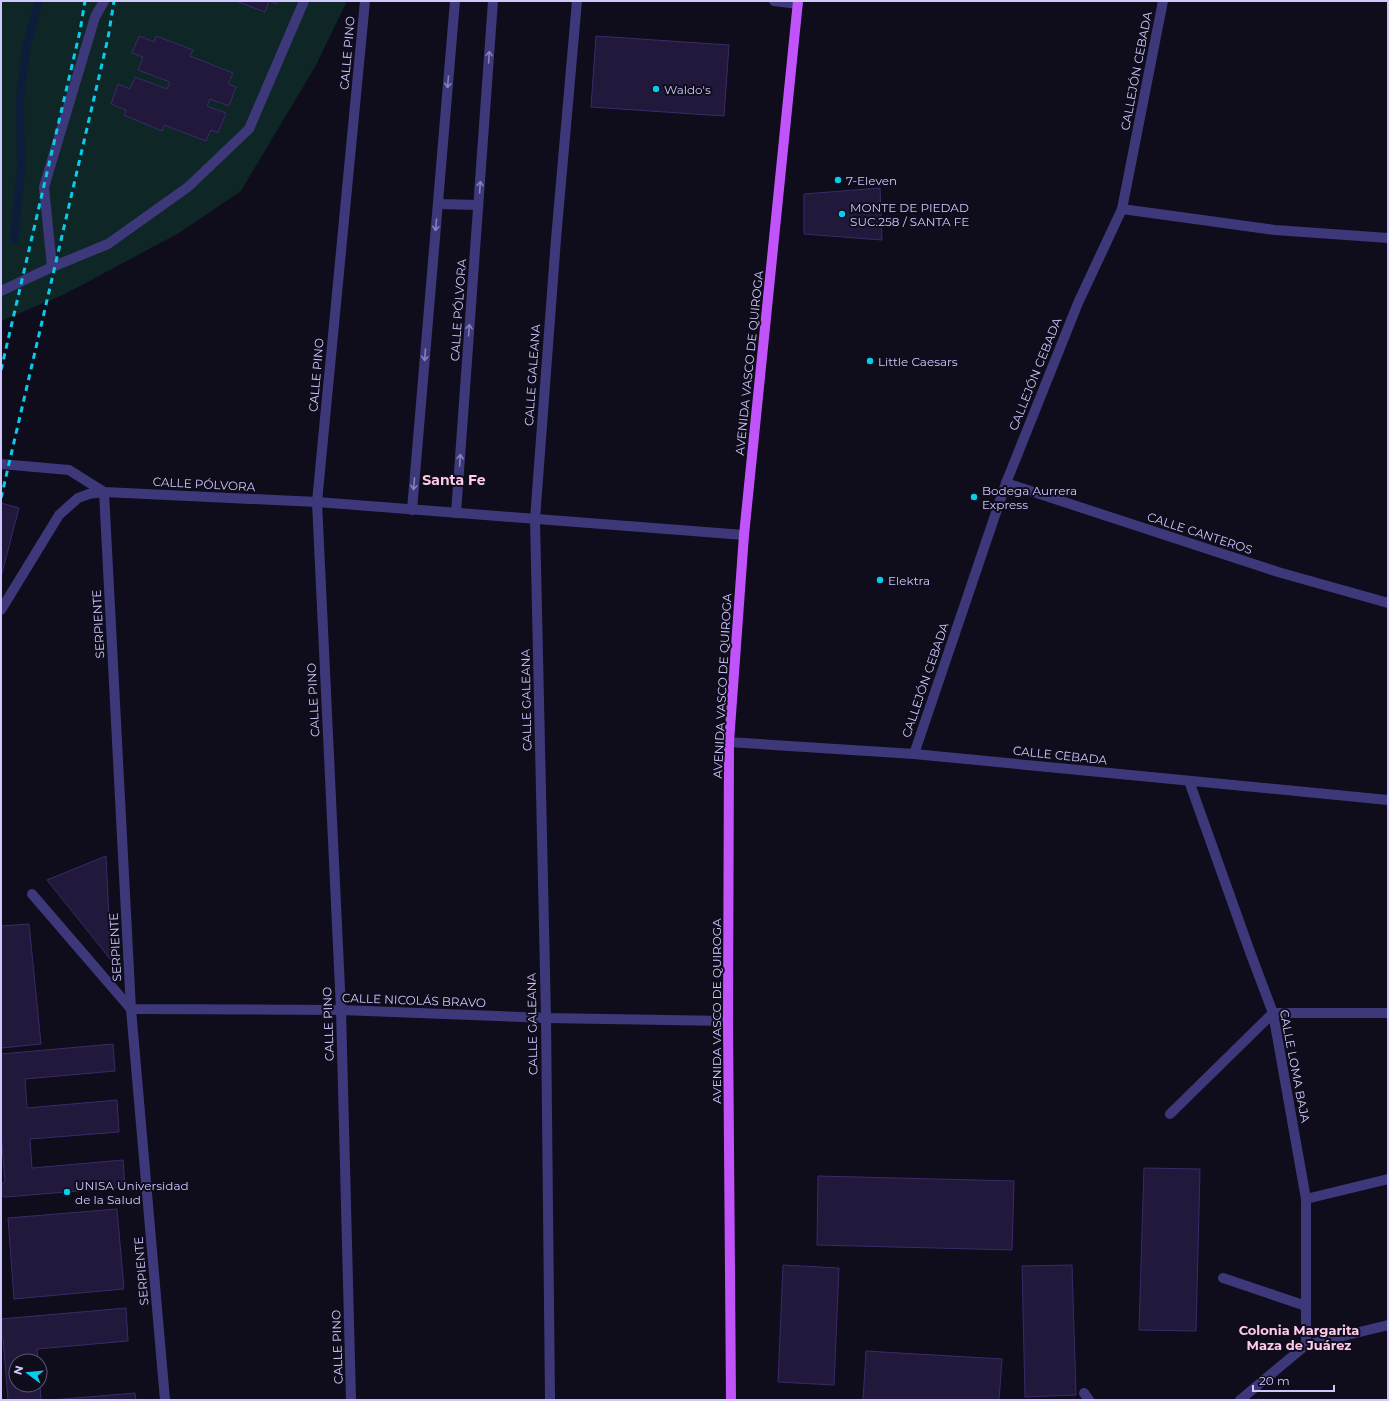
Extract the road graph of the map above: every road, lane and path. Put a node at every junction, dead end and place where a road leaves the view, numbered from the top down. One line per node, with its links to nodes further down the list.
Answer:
1 (104, 1): 14 (street)
2 (304, 1): 14 (street)
3 (365, 1): 19 (street, CALLE PINO)
4 (455, 1): 10 (street, one-way to 10)
5 (493, 1): 11 (street, CALLE PÓLVORA, one-way to 5)
6 (577, 1): 22 (street, CALLE GALEANA)
7 (774, 1): 9 (street)
8 (1163, 1): 12 (street, CALLEJÓN CEBADA)
9 (798, 2): 23 (main road, AVENIDA VASCO DE QUIROGA)
10 (438, 204): 11 (street); 20 (street, one-way to 20)
11 (478, 205): 21 (street, CALLE PÓLVORA, one-way to 11)
12 (1122, 209): 13 (street); 17 (street, CALLEJÓN CEBADA)
13 (1388, 238)
14 (52, 267): 15 (street)
15 (1, 291)
16 (1, 464): 18 (street, CALLE PÓLVORA)
17 (1006, 483): 24 (street, CALLE CANTEROS); 27 (street, CALLEJÓN CEBADA)
18 (104, 492): 19 (street, CALLE PÓLVORA); 25 (street); 31 (street, SERPIENTE)
19 (317, 502): 20 (street, CALLE PÓLVORA); 32 (street, CALLE PINO)
20 (412, 510): 21 (street, CALLE PÓLVORA)
21 (456, 513): 22 (street, CALLE PÓLVORA)
22 (535, 520): 23 (street, CALLE PÓLVORA); 35 (street, CALLE GALEANA)
23 (744, 535): 26 (main road, AVENIDA VASCO DE QUIROGA)
24 (1388, 603)
25 (1, 610)
26 (729, 742): 27 (street, CALLE CEBADA); 36 (main road, AVENIDA VASCO DE QUIROGA)
27 (914, 754): 28 (street, CALLE CEBADA)
28 (1189, 780): 29 (street, CALLE CEBADA); 33 (street, CALLE LOMA BAJA)
29 (1388, 800)
30 (32, 894): 31 (street)
31 (132, 1009): 32 (street, CALLE NICOLÁS BRAVO); 44 (street, SERPIENTE)
32 (341, 1010): 35 (street, CALLE NICOLÁS BRAVO); 45 (street, CALLE PINO)
33 (1273, 1013): 34 (street); 37 (street); 39 (street, CALLE LOMA BAJA)
34 (1388, 1013)
35 (546, 1018): 36 (street, CALLE NICOLÁS BRAVO); 46 (street, CALLE GALEANA)
36 (728, 1021): 47 (main road, AVENIDA VASCO DE QUIROGA)
37 (1170, 1114)
38 (1388, 1180): 39 (street)
39 (1306, 1199): 41 (street, CALLE LOMA BAJA)
40 (1223, 1278): 41 (street)
41 (1306, 1306): 43 (street, CALLE LOMA BAJA)
42 (1388, 1324): 43 (street)
43 (1306, 1345): 48 (street)
44 (165, 1400)
45 (351, 1400)
46 (550, 1400)
47 (731, 1400)
48 (1240, 1400)

